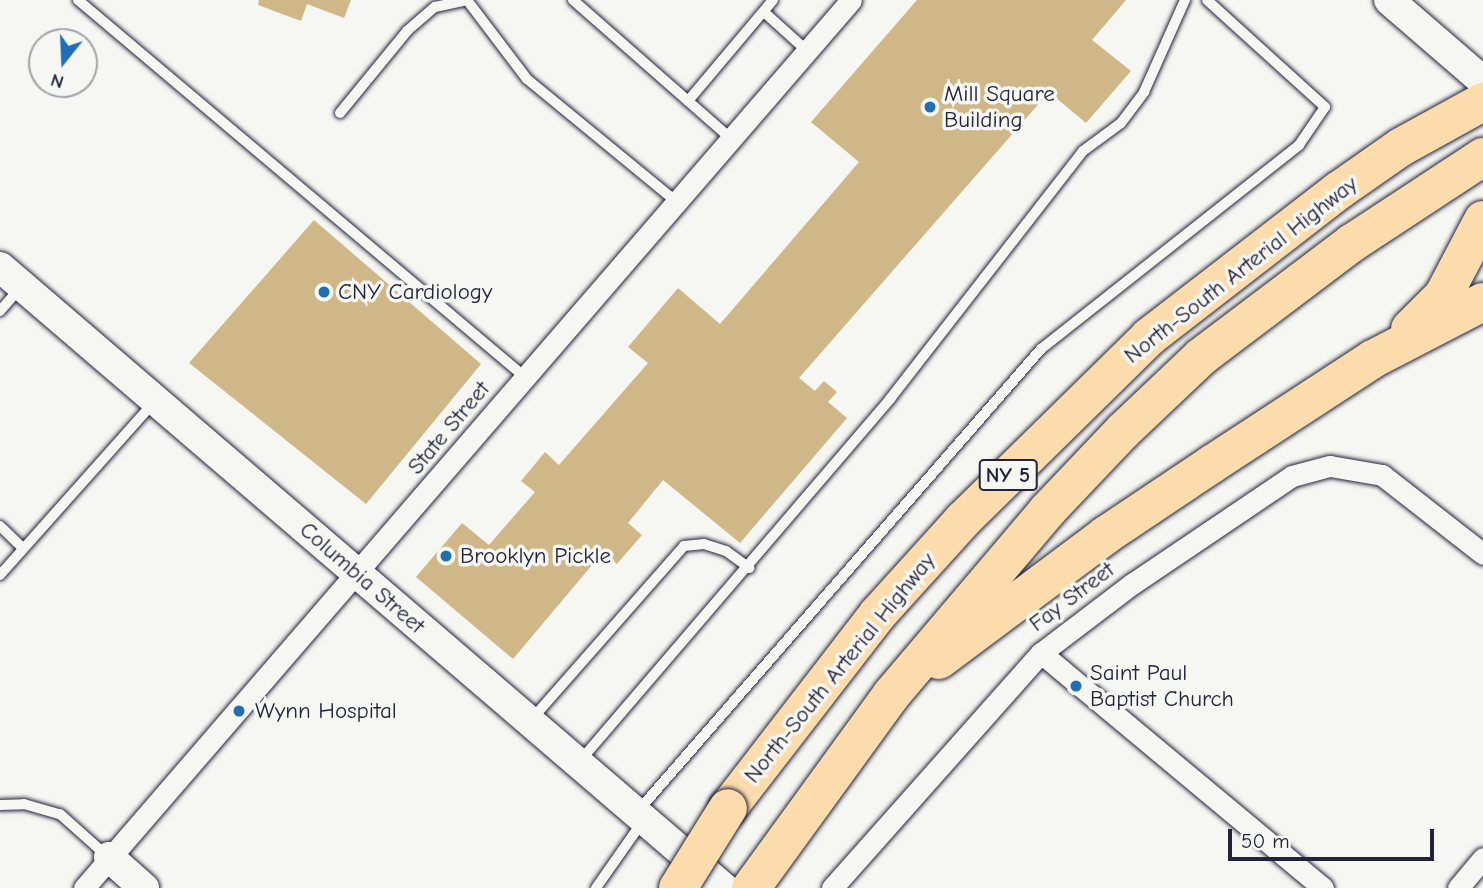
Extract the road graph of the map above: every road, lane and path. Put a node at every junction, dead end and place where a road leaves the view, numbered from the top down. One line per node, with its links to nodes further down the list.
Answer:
1 (78, 0): 23 (lane)
2 (573, 0): 11 (lane)
3 (773, 0): 8 (lane)
4 (850, 0): 9 (street, State Street)
5 (1185, 0): 28 (lane)
6 (1206, 0): 36 (lane)
7 (1389, 0): 10 (street)
8 (764, 12): 9 (lane); 11 (lane)
9 (806, 50): 14 (street, State Street)
10 (1483, 81)
11 (688, 102): 14 (lane)
12 (1483, 102): 42 (highway, North-South Arterial Highway / NY 5, bridge)
13 (340, 113): 16 (lane)
14 (731, 139): 16 (street, State Street)
15 (1483, 157): 32 (highway, North-South Arterial Highway / NY 5)
16 (677, 202): 23 (street, State Street)
17 (1483, 220): 22 (highway)
18 (0, 267): 19 (street, Columbia Street)
19 (22, 286): 21 (lane); 24 (street, Columbia Street)
20 (1483, 302): 22 (highway)
21 (0, 311)
22 (1373, 359): 32 (highway)
23 (526, 378): 29 (street, State Street)
24 (155, 400): 26 (lane); 29 (street, Columbia Street)
25 (0, 526): 26 (lane)
26 (22, 547): 30 (lane)
27 (1483, 554): 31 (street, Fay Street)
28 (749, 568): 33 (lane); 34 (lane)
29 (358, 574): 33 (street, Columbia Street); 37 (street, State Street)
30 (0, 575)
31 (1041, 653): 45 (street, Fay Street); 46 (street)
32 (892, 694): 44 (highway, North-South Arterial Highway / NY 5)
33 (530, 722): 34 (street, Columbia Street)
34 (578, 764): 36 (street, Columbia Street)
35 (0, 805): 37 (lane)
36 (640, 816): 41 (lane); 43 (street, Columbia Street)
37 (109, 857): 39 (street, State Street); 40 (street)
38 (1483, 858): 47 (street)
39 (84, 888)
40 (144, 888)
41 (596, 888)
42 (678, 888)
43 (724, 888)
44 (751, 888)
45 (832, 888)
46 (1324, 888)
47 (1458, 888)

